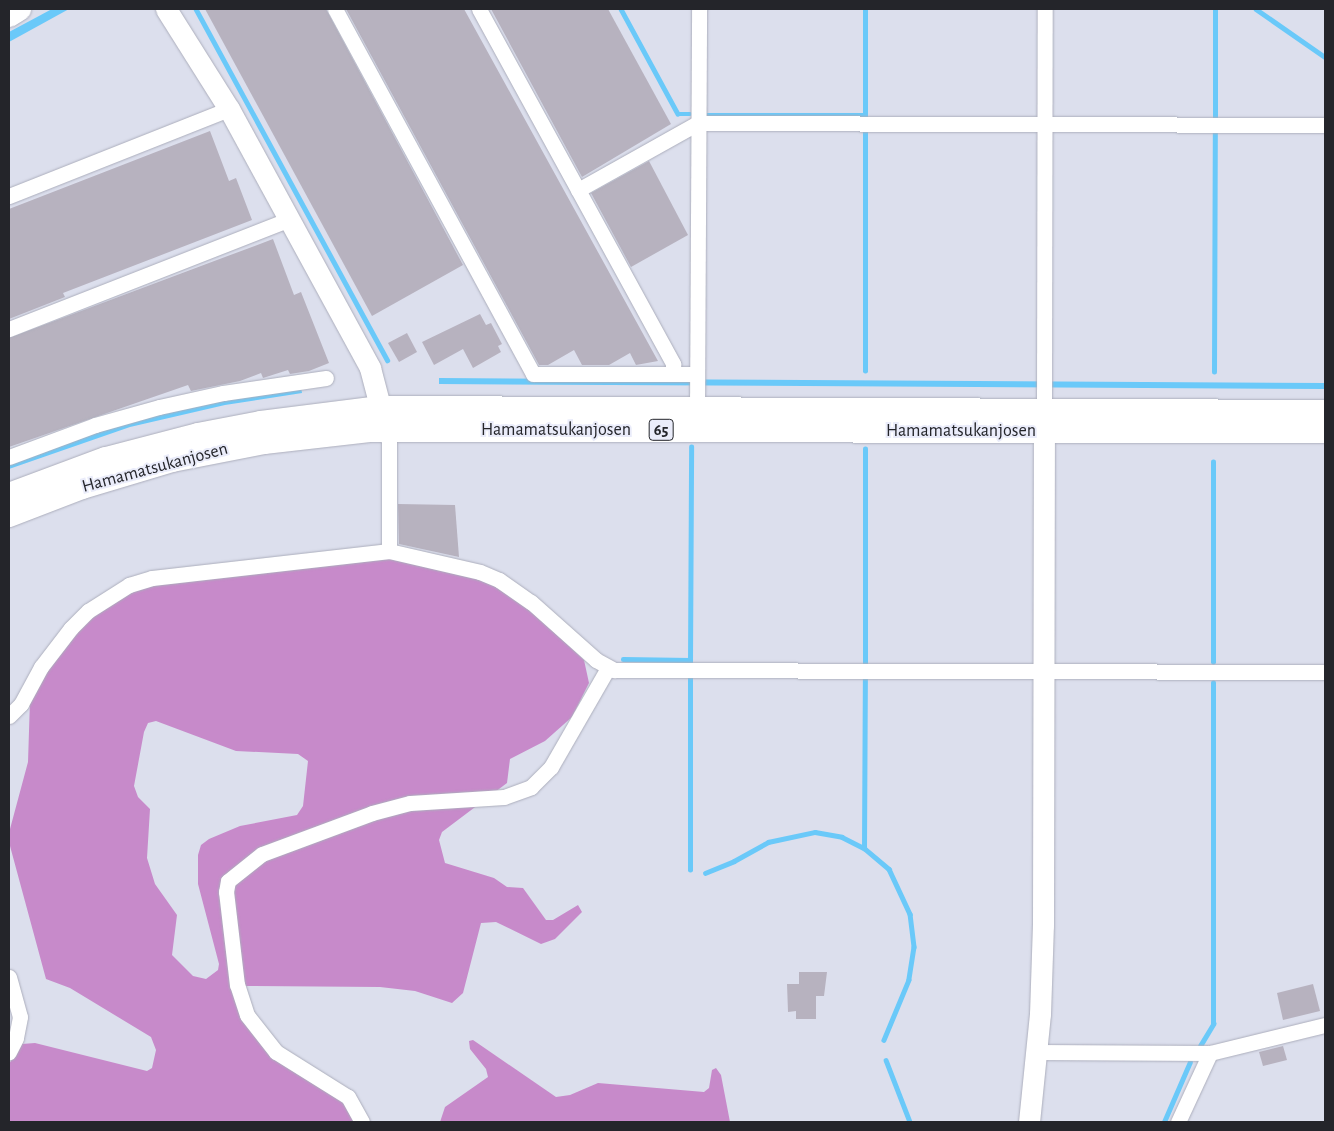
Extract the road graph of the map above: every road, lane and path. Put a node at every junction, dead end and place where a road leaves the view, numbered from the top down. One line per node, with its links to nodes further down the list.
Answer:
1 (20, 9): 7 (street)
2 (166, 9): 8 (street)
3 (335, 9): 16 (street)
4 (479, 9): 12 (street)
5 (699, 9): 9 (street)
6 (1045, 9): 10 (street)
7 (9, 16)
8 (230, 109): 13 (street); 14 (street)
9 (698, 123): 10 (street); 12 (street); 17 (street)
10 (1045, 124): 11 (street); 20 (street)
11 (1325, 125)
12 (578, 190): 16 (street)
13 (9, 196)
14 (289, 219): 15 (street); 22 (street)
15 (9, 329)
16 (673, 374): 17 (street)
17 (697, 375): 19 (street)
18 (326, 378): 24 (street)
19 (697, 402): 20 (main road, Hamamatsukanjosen / 65); 22 (main road, Hamamatsukanjosen / 65)
20 (1044, 403): 21 (main road, Hamamatsukanjosen / 65); 22 (main road, Hamamatsukanjosen / 65); 23 (main road, Hamamatsukanjosen / 65); 29 (street)
21 (1325, 412)
22 (383, 418): 25 (main road, Hamamatsukanjosen / 65); 26 (main road, Hamamatsukanjosen / 65); 27 (street)
23 (1325, 431)
24 (9, 457)
25 (9, 495)
26 (9, 515)
27 (389, 551): 28 (street); 31 (street)
28 (608, 668): 29 (street); 37 (street)
29 (1045, 672): 30 (street); 35 (street)
30 (1325, 672)
31 (9, 716)
32 (9, 977): 34 (street)
33 (1325, 1025): 36 (street)
34 (9, 1052)
35 (1036, 1052): 36 (street); 38 (street)
36 (1210, 1053): 39 (street)
37 (362, 1122)
38 (1029, 1122)
39 (1178, 1122)

